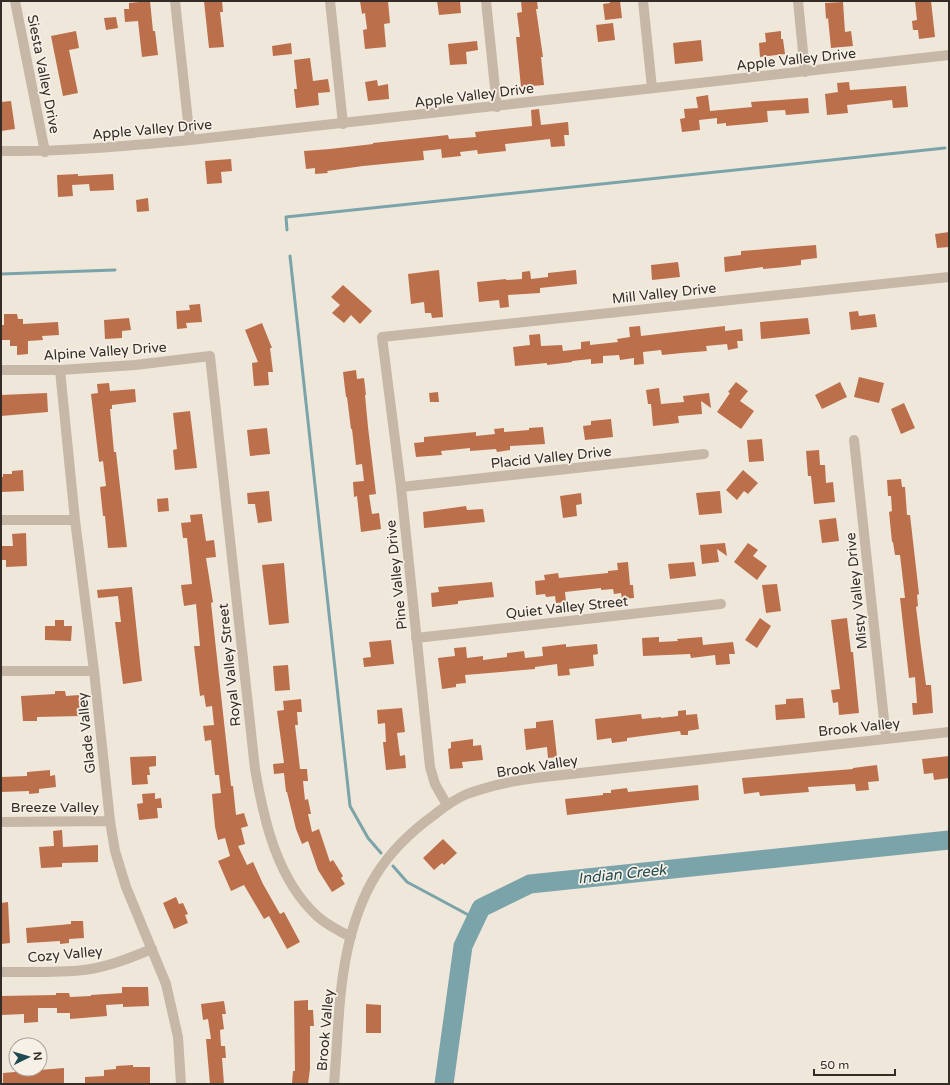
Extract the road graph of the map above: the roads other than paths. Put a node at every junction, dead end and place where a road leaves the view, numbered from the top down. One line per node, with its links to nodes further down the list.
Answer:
1 (15, 1): 14 (street, Siesta Valley Drive)
2 (175, 1): 12 (street)
3 (330, 1): 11 (street)
4 (486, 1): 10 (street)
5 (644, 1): 9 (street)
6 (798, 1): 8 (street)
7 (949, 55): 8 (street, Apple Valley Drive)
8 (805, 72): 9 (street, Apple Valley Drive)
9 (652, 88): 10 (street, Apple Valley Drive)
10 (497, 107): 11 (street, Apple Valley Drive)
11 (343, 124): 12 (street, Apple Valley Drive)
12 (190, 140): 14 (street, Apple Valley Drive)
13 (1, 152): 14 (street, Apple Valley Drive)
14 (45, 152)
15 (949, 277): 16 (street, Mill Valley Drive)
16 (382, 337): 22 (street, Pine Valley Drive)
17 (210, 356): 19 (street, Alpine Valley Drive); 34 (street, Royal Valley Street)
18 (1, 370): 19 (street, Alpine Valley Drive)
19 (60, 370): 24 (street, Glade Valley)
20 (854, 440): 30 (street, Misty Valley Drive)
21 (704, 454): 22 (street, Placid Valley Drive)
22 (401, 487): 26 (street, Pine Valley Drive)
23 (1, 520): 24 (street)
24 (75, 520): 27 (street, Glade Valley)
25 (721, 604): 26 (street, Quiet Valley Street)
26 (416, 638): 31 (street, Pine Valley Drive)
27 (94, 671): 28 (street); 32 (street, Glade Valley)
28 (1, 672)
29 (949, 732): 30 (street, Brook Valley)
30 (886, 738): 31 (street, Brook Valley)
31 (447, 805): 34 (street, Brook Valley)
32 (110, 821): 33 (street, Breeze Valley); 35 (street, Glade Valley)
33 (1, 822)
34 (350, 937): 38 (street, Brook Valley)
35 (152, 949): 36 (street, Cozy Valley); 37 (street, Glade Valley)
36 (1, 972)
37 (181, 1084)
38 (334, 1084)

